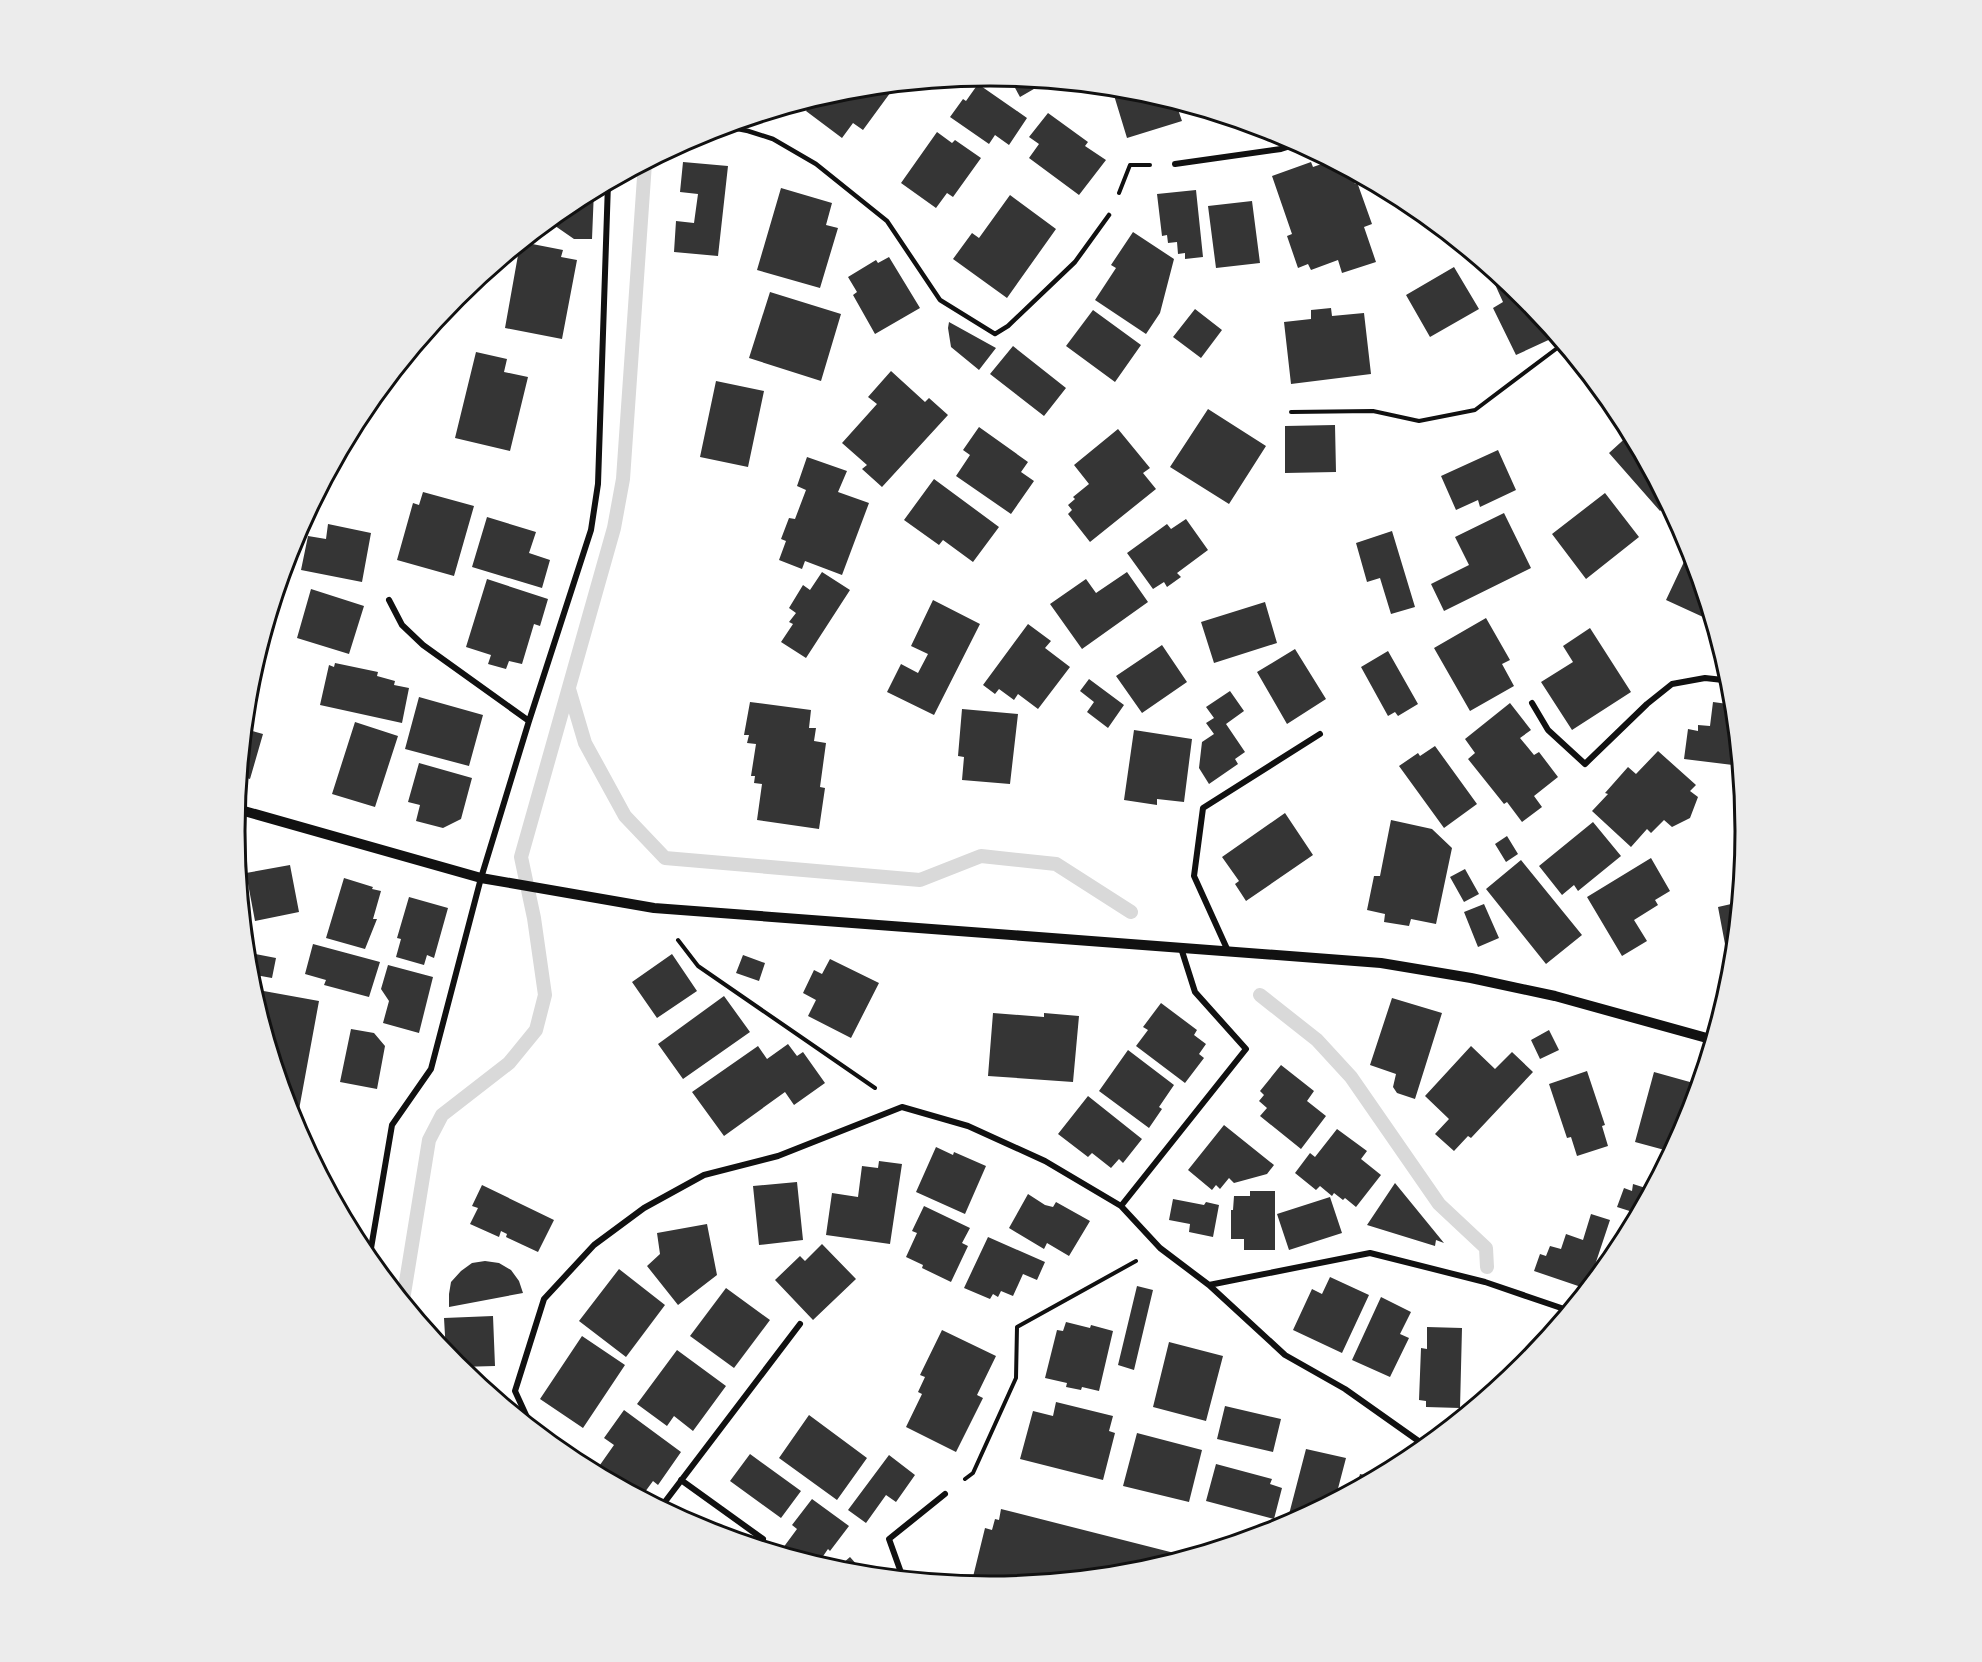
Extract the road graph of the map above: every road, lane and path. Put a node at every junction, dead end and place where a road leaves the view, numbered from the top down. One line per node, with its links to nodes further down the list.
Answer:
1 (739, 129): 5 (lane)
2 (1287, 147): 3 (street)
3 (1175, 164): 5 (path)
4 (608, 192): 11 (street)
5 (1109, 215)
6 (1558, 348): 7 (path)
7 (1291, 412)
8 (388, 600): 11 (street)
9 (1721, 680): 10 (street)
10 (1532, 703)
11 (529, 721): 14 (street)
12 (1320, 734): 17 (street)
13 (246, 811): 14 (street)
14 (481, 878): 15 (street); 21 (street)
15 (654, 908): 16 (street); 19 (path)
16 (1181, 948): 17 (street); 20 (street)
17 (1228, 951): 18 (street)
18 (1707, 1038)
19 (902, 1107): 20 (street); 26 (street)
20 (1122, 1206): 22 (street)
21 (371, 1246)
22 (1160, 1248): 23 (street); 29 (path)
23 (1209, 1285): 24 (street); 27 (street)
24 (1563, 1309)
25 (800, 1324): 28 (street)
26 (525, 1412)
27 (1419, 1441)
28 (681, 1480): 30 (street); 31 (street)
29 (945, 1494): 32 (street)
30 (665, 1502)
31 (763, 1539)
32 (900, 1571)

